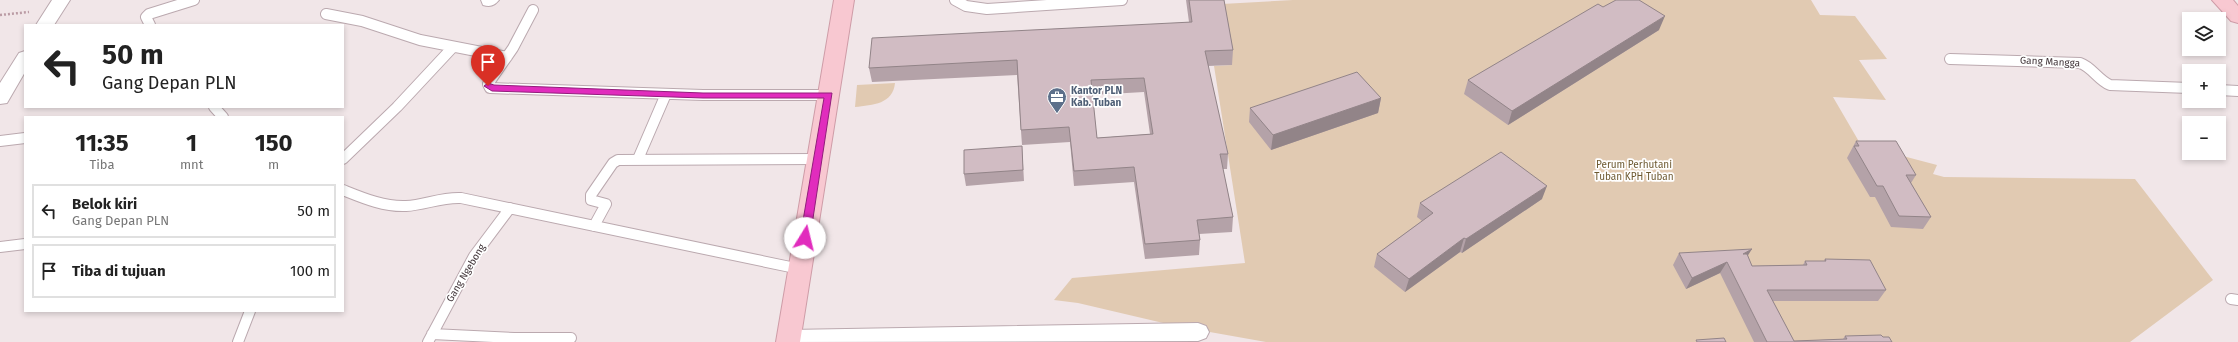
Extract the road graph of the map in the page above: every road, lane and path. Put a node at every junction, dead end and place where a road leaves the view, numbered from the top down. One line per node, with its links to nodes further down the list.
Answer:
1 (61, 0): 10 (street)
2 (194, 0): 11 (lane)
3 (844, 0): 20 (street)
4 (955, 0): 5 (lane)
5 (1122, 0)
6 (2222, 0): 9 (street)
7 (533, 10): 13 (lane)
8 (326, 14): 12 (lane)
9 (2238, 17)
10 (46, 24)
11 (150, 24)
12 (453, 47): 13 (lane); 26 (lane)
13 (507, 57): 19 (lane)
14 (24, 58): 21 (street)
15 (1950, 59): 16 (lane, Gang Mangga)
16 (2182, 88)
17 (2226, 90): 18 (lane)
18 (2238, 90)
19 (666, 94): 20 (lane); 27 (lane)
20 (829, 95): 28 (street)
21 (0, 98)
22 (215, 108): 23 (lane)
23 (222, 116)
24 (24, 138): 25 (lane)
25 (0, 141)
26 (344, 159)
27 (638, 159): 28 (lane); 31 (lane)
28 (818, 159): 34 (street)
29 (344, 190): 30 (lane)
30 (510, 208): 31 (lane); 37 (lane, Gang Ngebong)
31 (594, 226): 34 (lane)
32 (24, 244): 33 (lane)
33 (0, 247)
34 (800, 269): 40 (street)
35 (250, 312): 41 (lane)
36 (1198, 332): 39 (street)
37 (430, 338): 38 (lane)
38 (571, 338)
39 (1105, 338): 40 (street)
40 (788, 341)
41 (238, 342)

